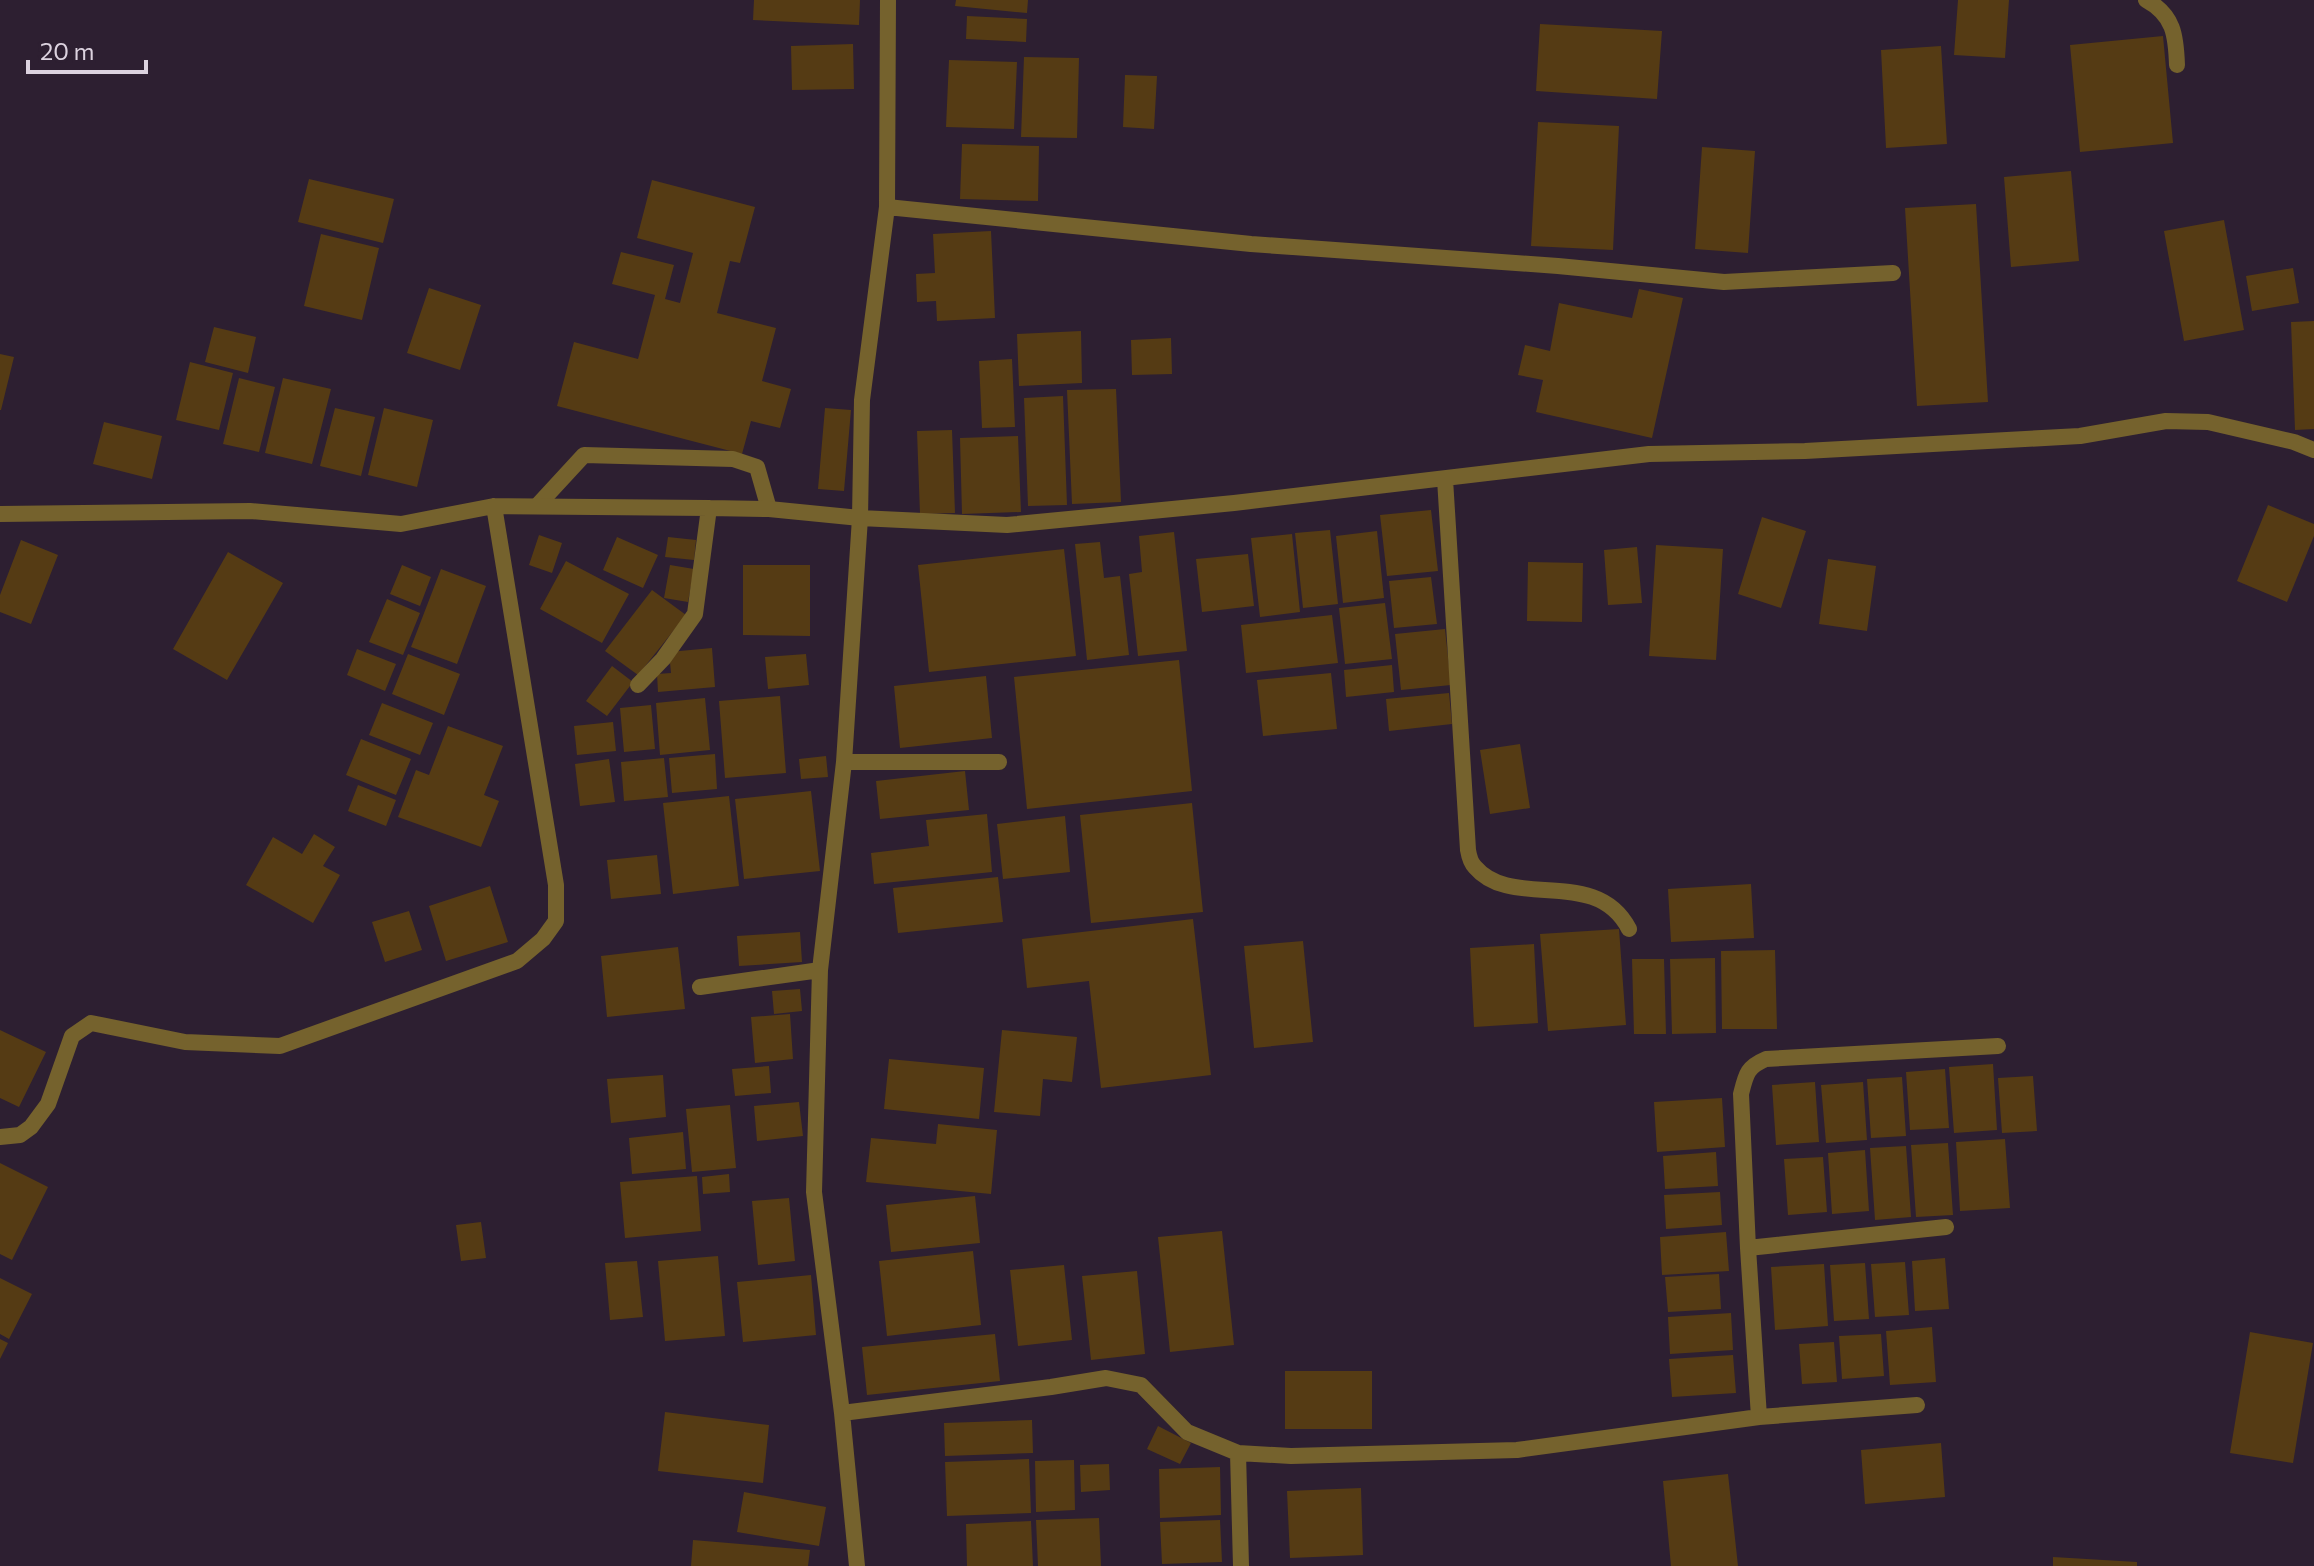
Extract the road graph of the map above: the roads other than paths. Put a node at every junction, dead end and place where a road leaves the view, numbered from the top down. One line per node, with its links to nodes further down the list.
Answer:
1 (888, 0): 4 (street)
2 (2146, 0): 3 (street)
3 (2177, 65)
4 (887, 207): 5 (street); 13 (street)
5 (1893, 273)
6 (2314, 450): 7 (street)
7 (1445, 479): 13 (street); 17 (street)
8 (494, 506): 9 (street); 12 (street); 21 (street)
9 (537, 506): 10 (street); 11 (street)
10 (709, 508): 11 (street); 14 (street)
11 (769, 509): 13 (street)
12 (0, 514)
13 (860, 518): 15 (street)
14 (638, 685)
15 (844, 762): 16 (street); 18 (street)
16 (999, 762)
17 (1629, 929)
18 (820, 970): 19 (street); 25 (street)
19 (700, 987)
20 (1998, 1046): 23 (street)
21 (0, 1137)
22 (1946, 1227): 23 (street)
23 (1748, 1248): 26 (street)
24 (1917, 1405): 26 (street)
25 (842, 1413): 27 (street); 28 (street)
26 (1759, 1417): 27 (street)
27 (1238, 1453): 29 (street)
28 (857, 1566)
29 (1241, 1566)

